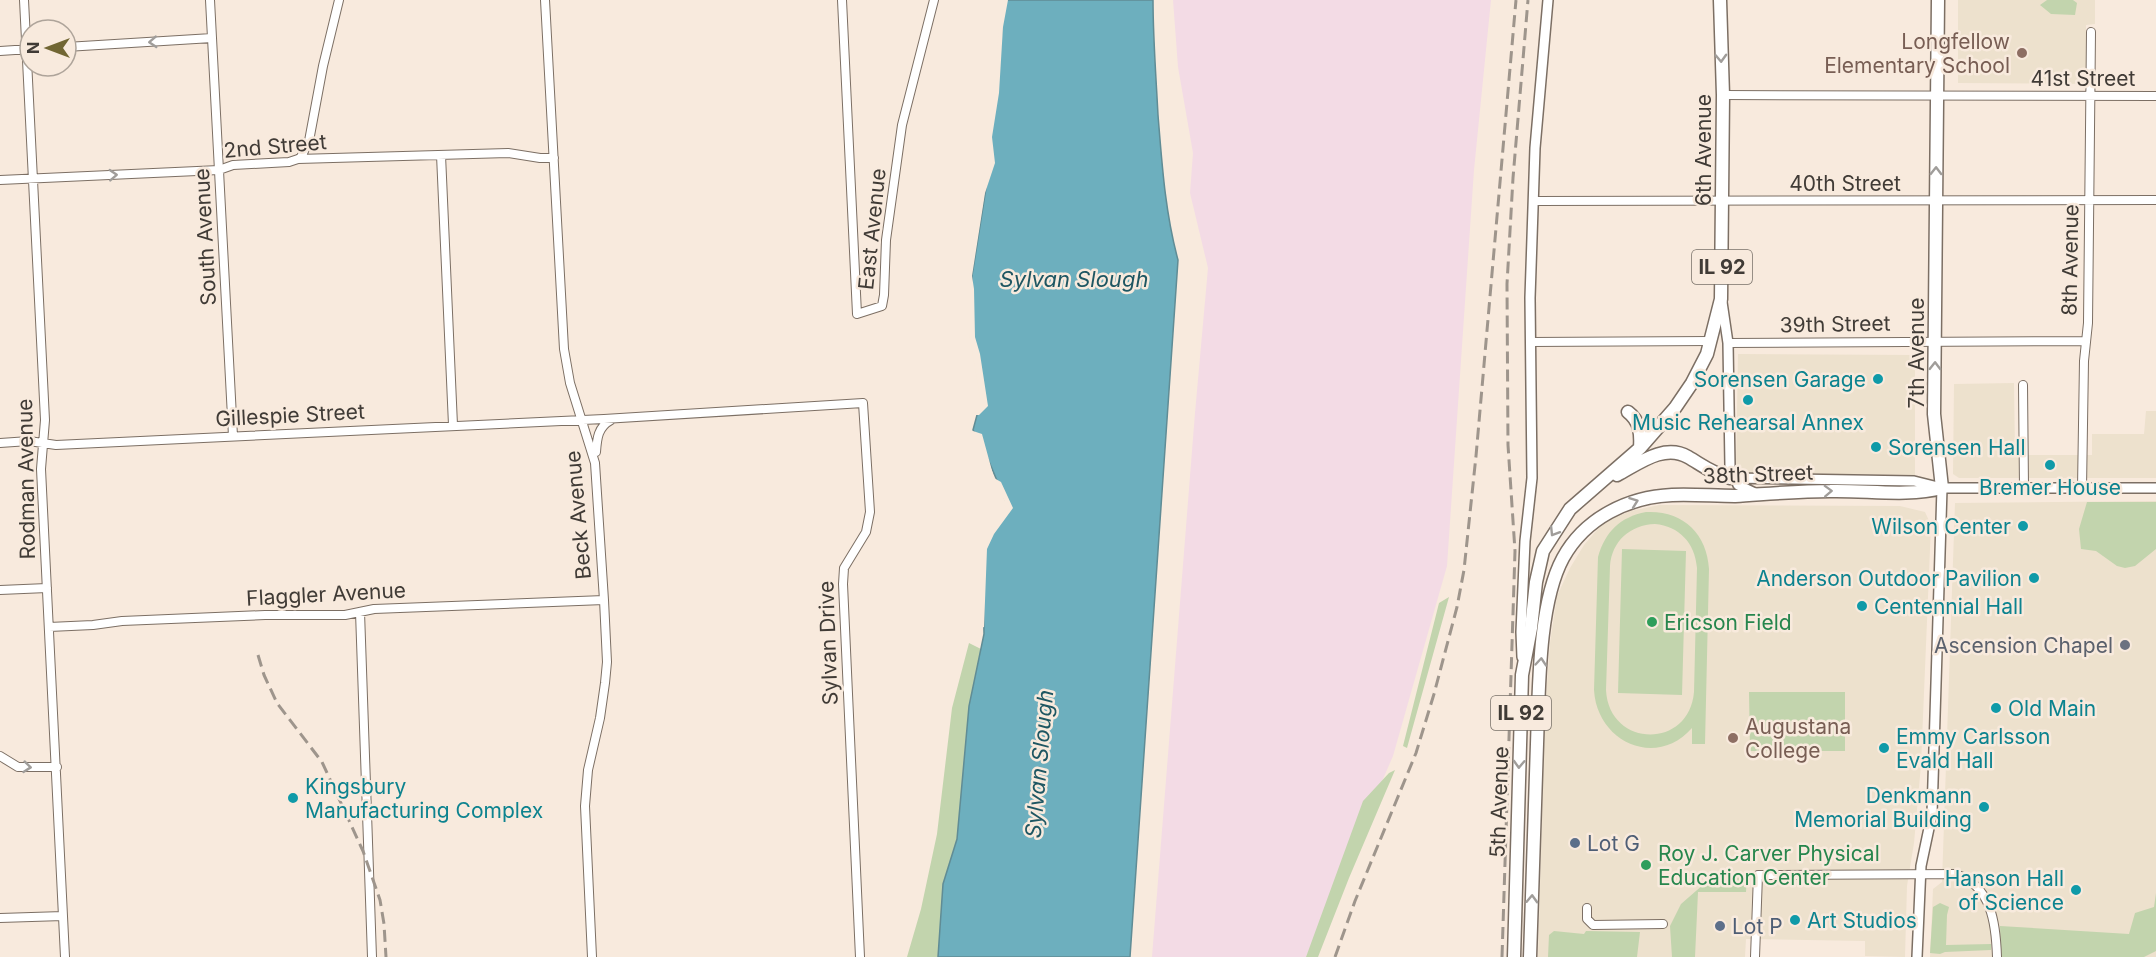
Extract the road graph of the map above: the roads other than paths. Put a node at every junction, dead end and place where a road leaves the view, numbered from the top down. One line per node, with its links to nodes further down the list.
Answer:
1 (24, 0): 10 (street, Rodman Avenue)
2 (210, 0): 12 (street, South Avenue)
3 (339, 0): 23 (street)
4 (545, 0): 22 (street, Beck Avenue)
5 (842, 0): 6 (street, East Avenue)
6 (934, 0)
7 (1548, 0): 28 (street)
8 (1720, 0): 17 (main road, 6th Avenue / IL 92, one-way to 17)
9 (1938, 0): 18 (main road, 7th Avenue)
10 (25, 18)
11 (2091, 32): 20 (street, 8th Avenue)
12 (212, 38): 13 (street, one-way to 13); 24 (street, South Avenue)
13 (78, 46)
14 (18, 50): 15 (street)
15 (0, 51)
16 (29, 78): 25 (street, Rodman Avenue)
17 (1723, 95): 18 (street, 41st Street); 29 (main road, 6th Avenue / IL 92)
18 (1937, 95): 20 (street, 41st Street); 30 (main road, 7th Avenue, one-way to 18)
19 (2156, 96): 20 (street, 41st Street)
20 (2090, 97): 27 (street, 8th Avenue)
21 (441, 155): 22 (street, 2nd Street); 23 (street, 2nd Street); 42 (street)
22 (554, 158): 41 (street, Beck Avenue)
23 (298, 159): 24 (street, 2nd Street)
24 (219, 170): 25 (street, 2nd Street, one-way to 24); 43 (street, South Avenue)
25 (33, 178): 26 (street, 2nd Street); 45 (street, Rodman Avenue)
26 (0, 180)
27 (2089, 200): 30 (street, 40th Street); 31 (street, 40th Street); 35 (street, 8th Avenue)
28 (1534, 201): 29 (street, 40th Street); 36 (street)
29 (1722, 201): 30 (street, 40th Street); 32 (main road, 6th Avenue / IL 92)
30 (1936, 201): 33 (main road, 7th Avenue)
31 (2156, 201)
32 (1722, 299): 34 (main road, 6th Avenue / IL 92); 37 (street, 6th Avenue)
33 (1936, 340): 35 (street, 39th Street); 37 (street, 39th Street); 50 (main road, 7th Avenue, one-way to 33)
34 (1711, 341): 36 (street); 46 (main road, 6th Avenue / IL 92)
35 (2085, 341): 52 (street, 8th Avenue)
36 (1530, 342): 61 (street)
37 (1728, 343): 48 (street, 6th Avenue)
38 (2023, 385): 51 (street)
39 (1628, 412): 46 (main road)
40 (614, 418): 41 (street, Sylvan Drive); 47 (street); 72 (street, Sylvan Drive)
41 (581, 420): 42 (street, Gillespie Street); 47 (street, Beck Avenue)
42 (453, 425): 43 (street, Gillespie Street)
43 (233, 436): 45 (street, Gillespie Street)
44 (0, 443): 45 (street, Gillespie Street)
45 (43, 444): 56 (street, Rodman Avenue)
46 (1640, 448): 49 (main road, 6th Avenue / IL 92)
47 (596, 466): 58 (street, Beck Avenue)
48 (1732, 478): 49 (main road); 50 (street, 38th Street); 54 (street)
49 (1593, 488): 61 (main road, 5th Avenue / IL 92, one-way to 61)
50 (1942, 488): 51 (street, 38th Street); 54 (main road, 38th Street / IL 92, one-way to 50); 64 (street, 7th Avenue)
51 (2024, 488): 52 (street, 38th Street)
52 (2082, 488): 53 (street, 38th Street)
53 (2156, 488)
54 (1758, 494): 55 (main road, 38th Street / IL 92, one-way to 54)
55 (1584, 531): 74 (main road, 5th Avenue / IL 92, one-way to 55)
56 (47, 588): 57 (street); 60 (street, Rodman Avenue)
57 (0, 590)
58 (604, 600): 59 (street, Flaggler Avenue); 71 (street, Beck Avenue)
59 (360, 612): 60 (street, Flaggler Avenue); 70 (street)
60 (50, 627): 63 (street, Rodman Avenue)
61 (1522, 675): 73 (main road, 5th Avenue / IL 92, one-way to 73)
62 (0, 756): 63 (street, one-way to 63)
63 (57, 767): 66 (street, Rodman Avenue)
64 (1920, 874): 75 (street); 76 (street, 7th Avenue); 77 (street)
65 (1587, 908): 68 (street)
66 (63, 915): 67 (street); 69 (street, Rodman Avenue)
67 (0, 918)
68 (1663, 924)
69 (65, 957)
70 (372, 957)
71 (592, 957)
72 (860, 957)
73 (1514, 957)
74 (1530, 957)
75 (1755, 957)
76 (1917, 957)
77 (1997, 957)

